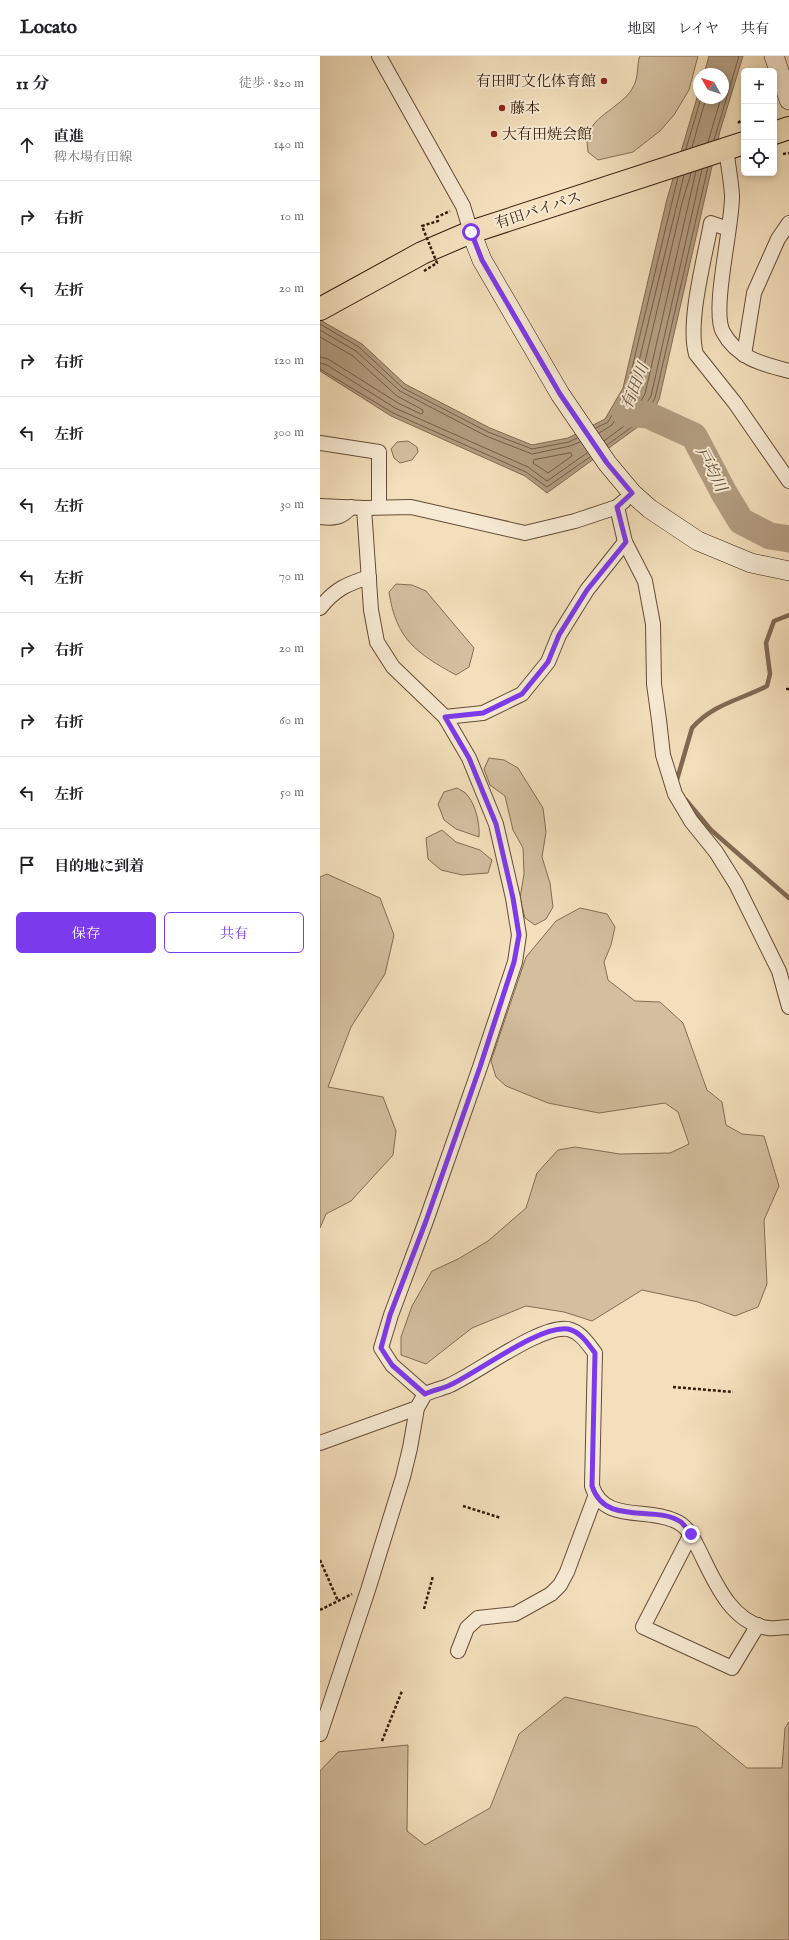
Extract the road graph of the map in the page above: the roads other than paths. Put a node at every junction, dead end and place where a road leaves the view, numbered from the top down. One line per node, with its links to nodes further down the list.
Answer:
1 (379, 56): 9 (street)
2 (774, 56): 3 (main road)
3 (789, 100)
4 (789, 128): 5 (highway)
5 (777, 132)
6 (732, 142): 8 (street); 9 (highway, 有田バイパス)
7 (789, 223): 11 (street)
8 (728, 229): 11 (street); 14 (street)
9 (471, 232): 10 (highway, 有田バイパス); 15 (main road)
10 (320, 309)
11 (744, 355): 12 (street)
12 (789, 371)
13 (320, 443): 19 (street)
14 (789, 481)
15 (632, 493): 18 (street); 22 (main road)
16 (320, 506): 17 (street)
17 (358, 507): 19 (street); 20 (street); 23 (street)
18 (617, 507): 19 (street); 21 (street)
19 (379, 508)
20 (320, 517)
21 (626, 542): 25 (street); 26 (street)
22 (789, 572)
23 (369, 577): 24 (street); 25 (street)
24 (320, 608)
25 (445, 717): 27 (street)
26 (789, 1008)
27 (425, 1394): 28 (street); 30 (street)
28 (417, 1408): 29 (street); 35 (street)
29 (320, 1443)
30 (595, 1497): 31 (street); 34 (street)
31 (691, 1534): 32 (street); 32 (street)
32 (758, 1625): 33 (street)
33 (789, 1627)
34 (458, 1651)
35 (320, 1734)

